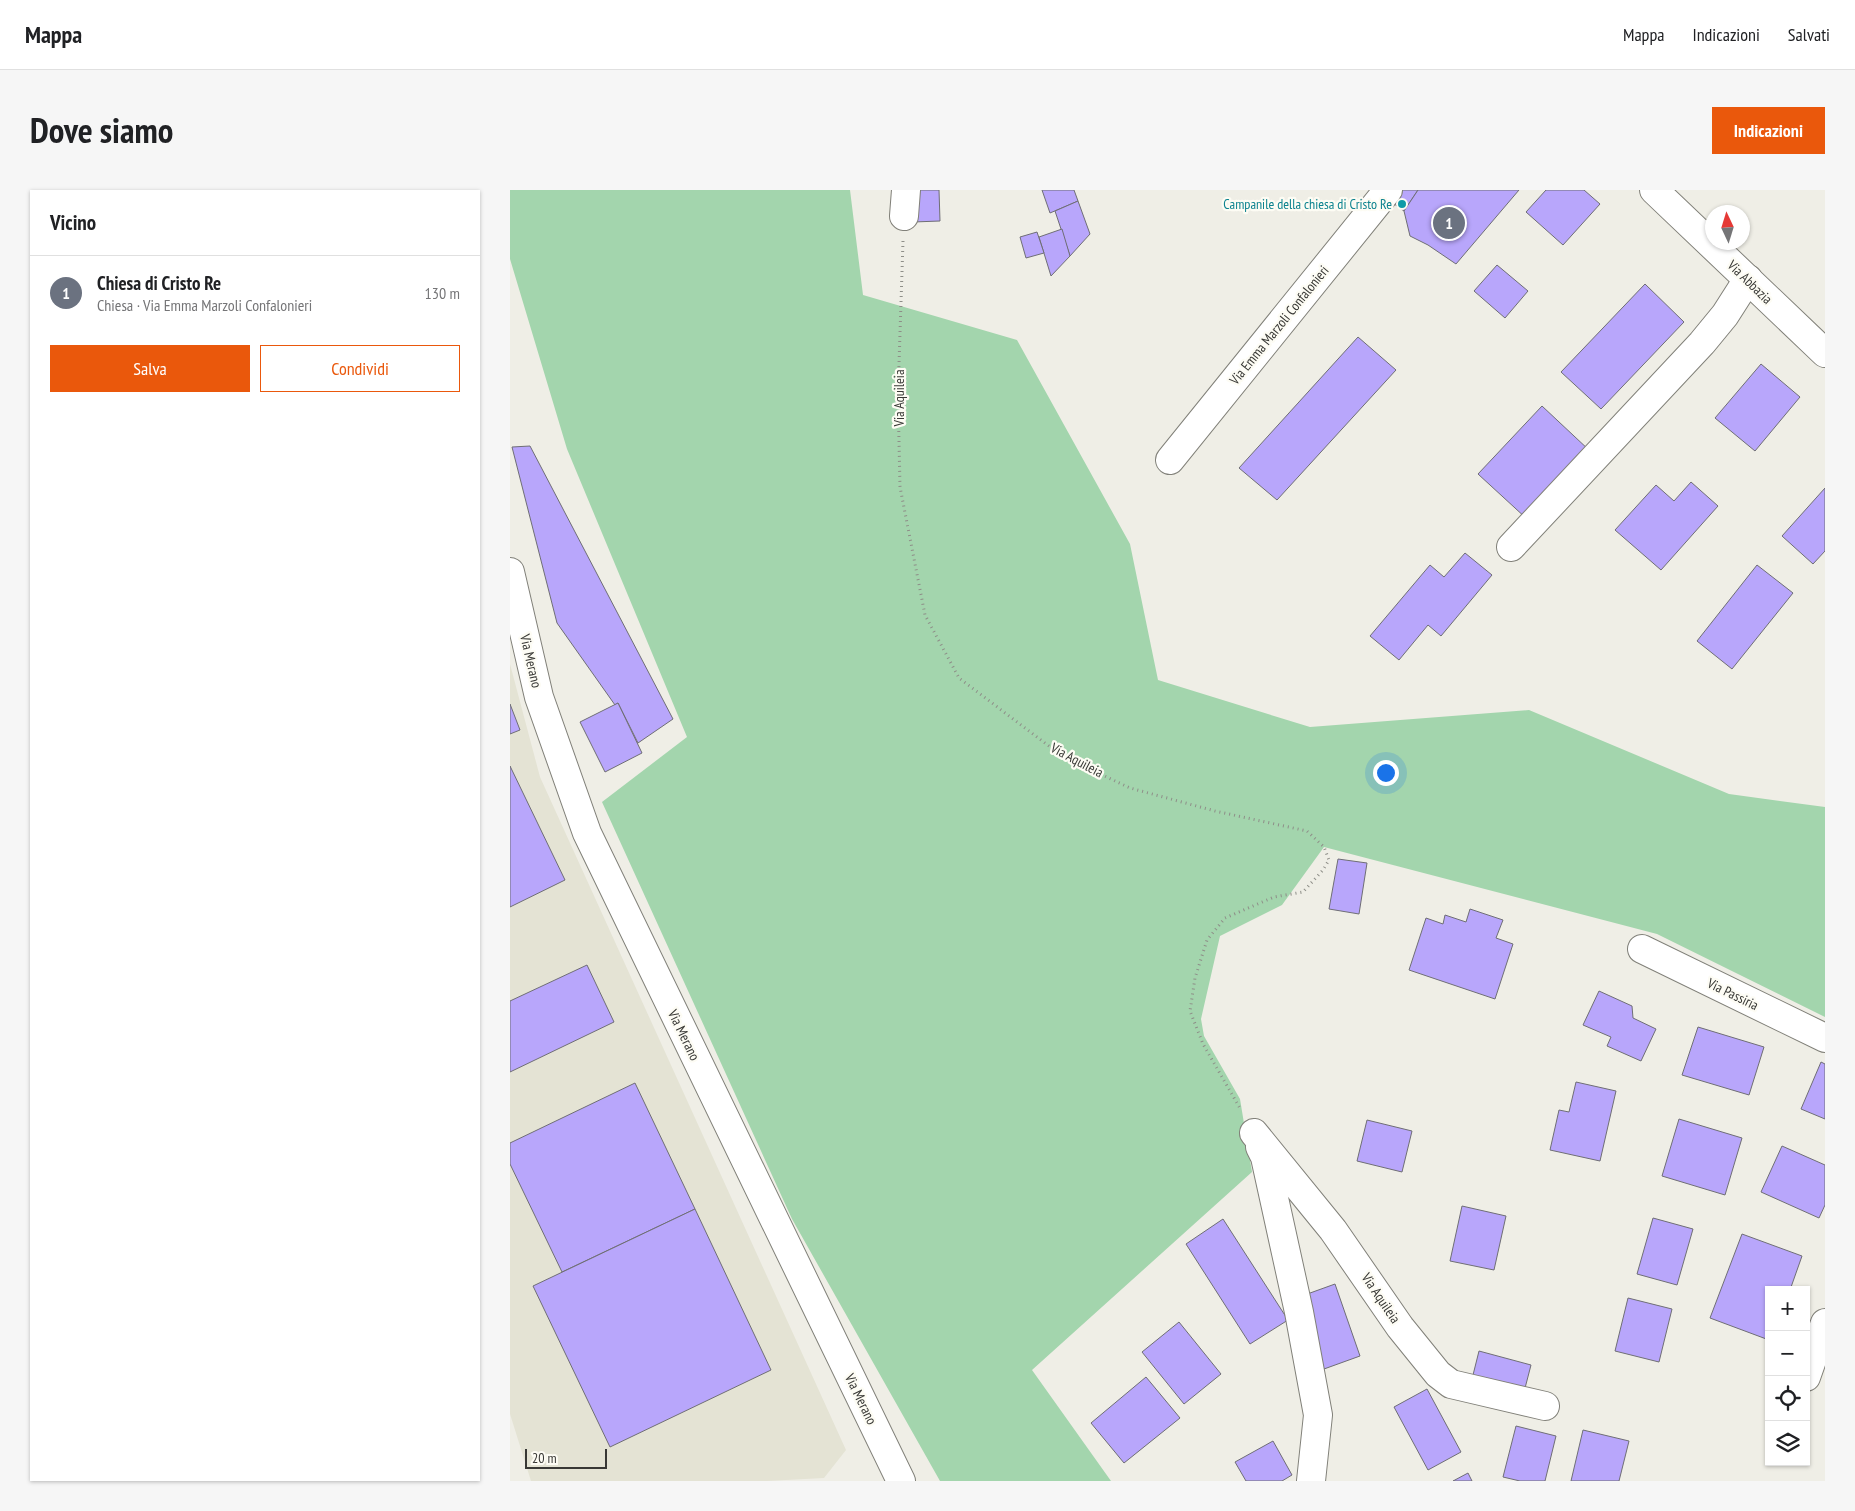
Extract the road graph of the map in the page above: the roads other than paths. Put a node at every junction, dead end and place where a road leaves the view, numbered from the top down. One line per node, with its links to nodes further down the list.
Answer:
1 (1654, 190): 3 (street, Via Abbazia)
2 (1378, 194): 5 (street, Via Emma Marzoli Confalonieri)
3 (1748, 279): 4 (street, Via Abbazia); 6 (street)
4 (1825, 353)
5 (1170, 460)
6 (1511, 547)
7 (510, 572): 13 (street, Via Merano)
8 (1642, 950): 9 (street, Via Passiria)
9 (1825, 1038)
10 (1825, 1323): 11 (street)
11 (1806, 1376)
12 (1545, 1406): 14 (street, Via Aquileia)
13 (901, 1481)
14 (1311, 1481)

